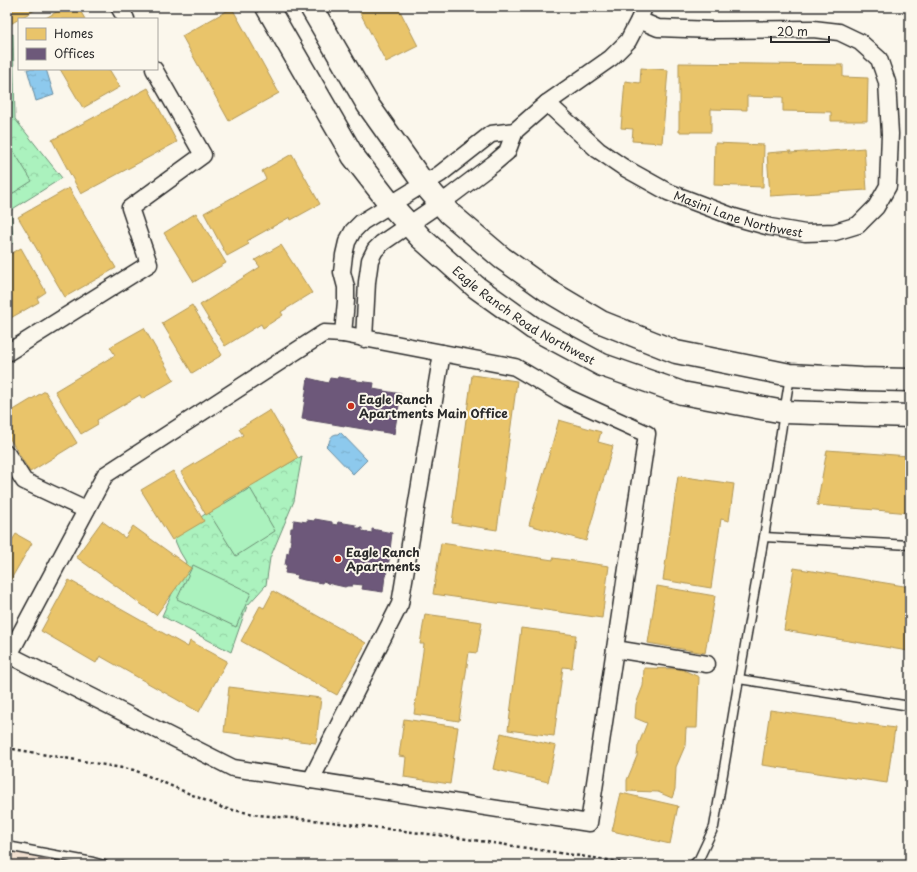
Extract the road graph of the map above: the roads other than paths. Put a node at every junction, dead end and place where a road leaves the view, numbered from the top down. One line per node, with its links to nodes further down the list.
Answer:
1 (267, 7): 11 (main road, Eagle Ranch Road Northwest)
2 (311, 7): 9 (main road)
3 (642, 14): 5 (street); 5 (street, Masini Lane Northwest)
4 (155, 70): 15 (street)
5 (547, 103): 6 (street)
6 (515, 131): 7 (street); 8 (street)
7 (477, 145): 8 (street); 9 (street)
8 (493, 164): 10 (street)
9 (424, 184): 10 (main road); 11 (street)
10 (441, 203): 12 (street); 17 (main road)
11 (391, 204): 12 (main road, Eagle Ranch Road Northwest); 13 (street)
12 (408, 224): 14 (street); 19 (main road, Eagle Ranch Road Northwest)
13 (343, 334): 14 (street); 22 (street)
14 (364, 339): 16 (street)
15 (7, 353)
16 (442, 353): 25 (street); 30 (street)
17 (790, 375): 18 (main road); 19 (lane)
18 (910, 380)
19 (784, 412): 20 (main road, Eagle Ranch Road Northwest); 23 (lane)
20 (910, 416)
21 (7, 454): 22 (street)
22 (86, 510): 26 (street)
23 (764, 537): 24 (lane); 28 (lane)
24 (910, 545)
25 (615, 649): 27 (street); 30 (street)
26 (8, 655): 30 (street)
27 (707, 664)
28 (739, 679): 29 (lane); 33 (lane)
29 (910, 706)
30 (311, 780)
31 (7, 846): 32 (lane)
32 (104, 865)
33 (694, 865)

